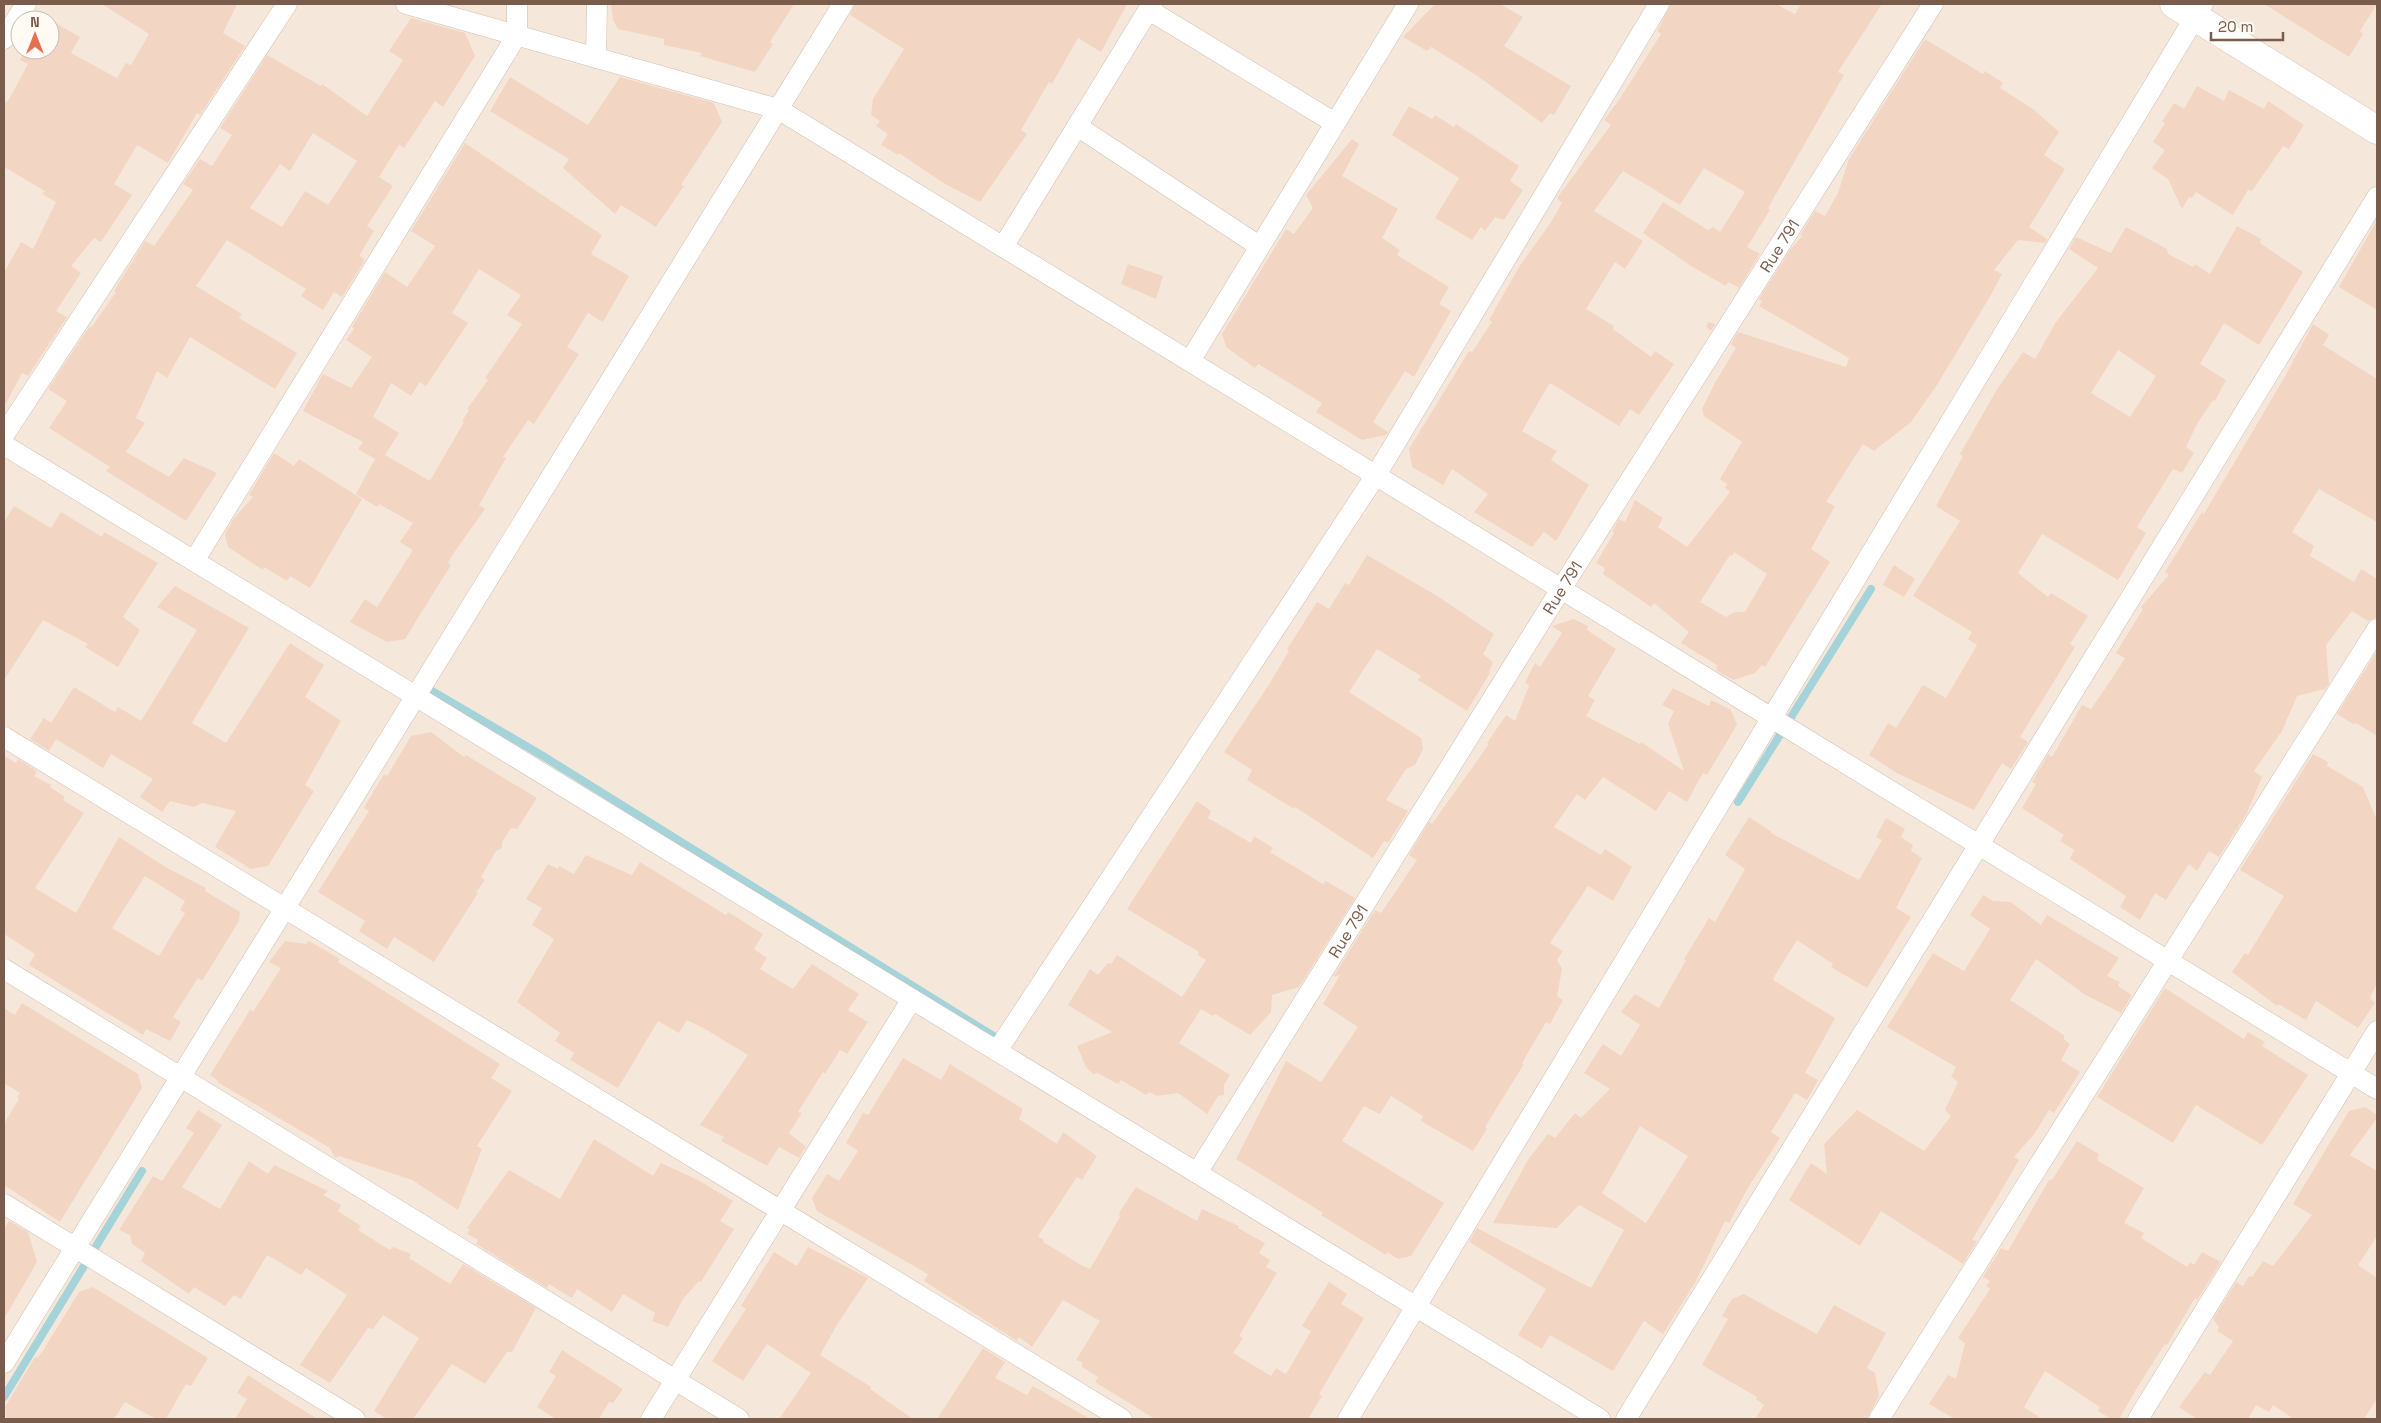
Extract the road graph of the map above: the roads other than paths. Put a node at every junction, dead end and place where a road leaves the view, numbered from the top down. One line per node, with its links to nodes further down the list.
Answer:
1 (26, 4): 13 (street)
2 (287, 4): 23 (street)
3 (406, 4): 12 (street)
4 (517, 4): 12 (street)
5 (597, 4): 14 (street)
6 (843, 4): 15 (street)
7 (1408, 4): 16 (street)
8 (1659, 4): 25 (street)
9 (1932, 4): 27 (street, Rue 791)
10 (1150, 7): 16 (street); 17 (street)
11 (2191, 8): 18 (street); 30 (street)
12 (517, 35): 14 (street); 26 (street)
13 (4, 39)
14 (596, 58): 15 (street)
15 (778, 109): 21 (street); 29 (street)
16 (1335, 123): 20 (street)
17 (1077, 126): 20 (street); 21 (street)
18 (2377, 130)
19 (2377, 198): 32 (street)
20 (1259, 246): 22 (street)
21 (1003, 247): 22 (street)
22 (1190, 361): 25 (street)
23 (4, 435)
24 (4, 445): 26 (street)
25 (1376, 475): 27 (street); 38 (street)
26 (194, 561): 29 (street)
27 (1561, 588): 30 (street); 42 (street, Rue 791)
28 (2377, 630): 34 (street)
29 (416, 696): 33 (street); 36 (street)
30 (1772, 718): 32 (street); 46 (street)
31 (4, 737): 33 (street)
32 (1979, 845): 34 (street); 55 (street)
33 (285, 908): 40 (street); 44 (street)
34 (2168, 961): 39 (street); 56 (street)
35 (4, 969): 40 (street)
36 (912, 999): 38 (street); 44 (street)
37 (2377, 1031): 39 (street)
38 (997, 1051): 42 (street)
39 (2352, 1073): 41 (street); 57 (street)
40 (180, 1077): 45 (street); 48 (street)
41 (2377, 1089)
42 (1197, 1173): 46 (street)
43 (4, 1204): 45 (street)
44 (780, 1211): 48 (street); 52 (street)
45 (75, 1248): 47 (street); 49 (street)
46 (1416, 1307): 53 (street); 54 (street)
47 (4, 1363)
48 (675, 1380): 50 (street); 51 (street)
49 (355, 1419)
50 (651, 1419)
51 (739, 1419)
52 (1122, 1419)
53 (1348, 1419)
54 (1600, 1419)
55 (1626, 1419)
56 (1880, 1419)
57 (2138, 1419)

